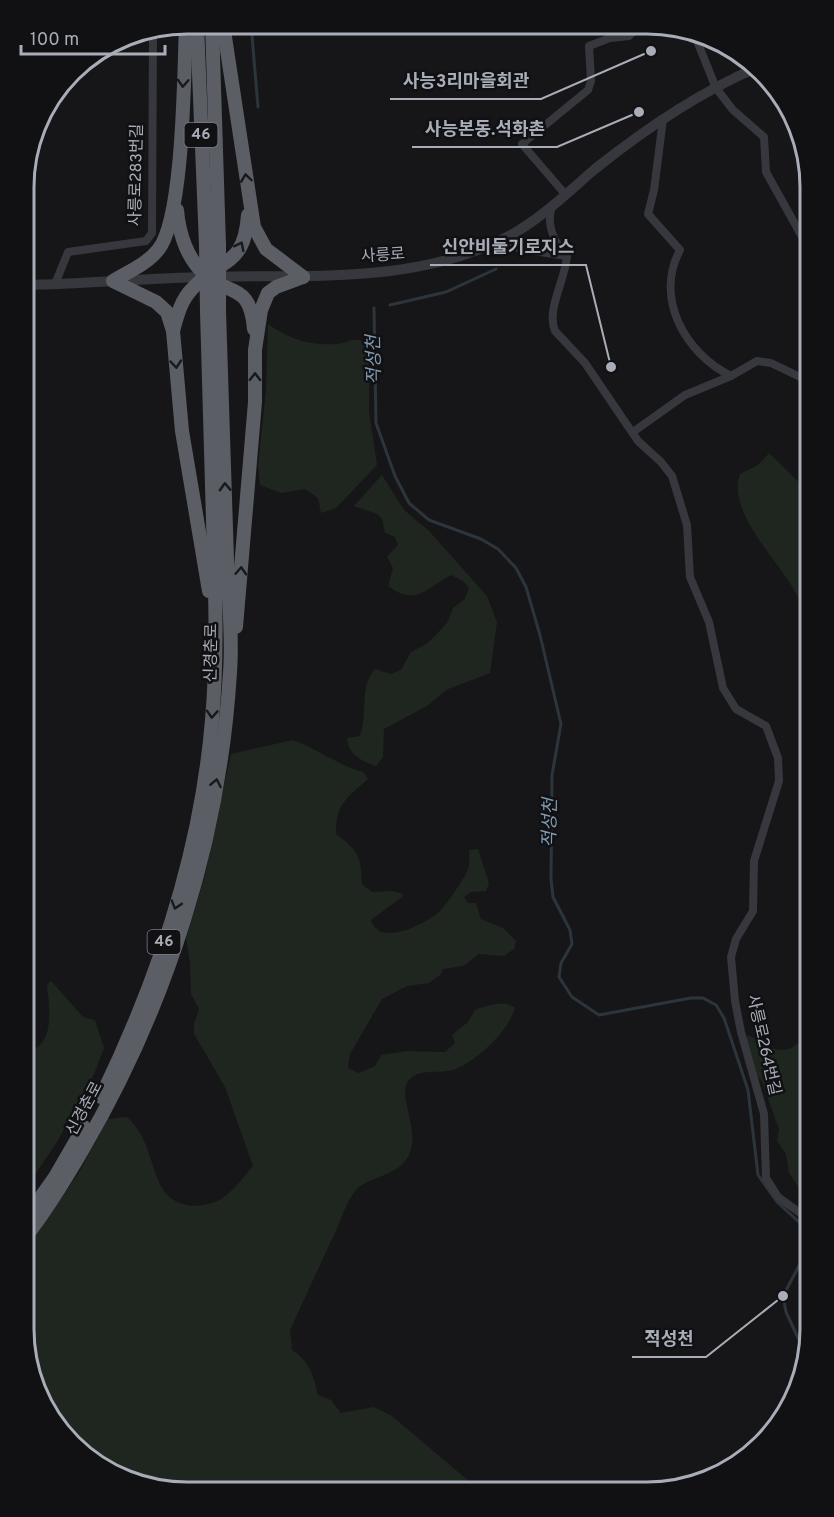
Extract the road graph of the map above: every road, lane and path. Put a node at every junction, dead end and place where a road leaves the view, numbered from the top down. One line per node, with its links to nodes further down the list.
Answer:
1 (185, 34): 12 (highway, one-way to 12)
2 (198, 34): 17 (highway, 신경춘로 / 46)
3 (212, 34): 17 (highway, 신경춘로 / 46)
4 (225, 34): 13 (highway, one-way to 4)
5 (631, 34): 11 (street)
6 (153, 39): 22 (street, 사릉로283번길)
7 (698, 44): 9 (street)
8 (747, 72): 9 (street, 사릉로)
9 (716, 87): 10 (street, 사릉로); 15 (street)
10 (663, 120): 11 (street, 사릉로); 28 (street)
11 (565, 194): 14 (street, 사릉로)
12 (176, 198): 19 (highway); 21 (highway)
13 (249, 202): 19 (highway, one-way to 13); 20 (highway)
14 (553, 205): 16 (street, 사릉로); 18 (street)
15 (800, 233)
16 (501, 240): 18 (street); 20 (street, 사릉로)
17 (212, 245): 24 (highway, 신경춘로 / 46, bridge)
18 (567, 256): 29 (street, 사릉로264번길)
19 (207, 276): 20 (street, 사릉로); 21 (street, 사릉로); 25 (highway); 26 (highway)
20 (303, 277): 26 (highway)
21 (113, 281): 22 (street, 사릉로); 25 (highway)
22 (55, 284): 23 (street, 사릉로)
23 (34, 285)
24 (213, 311): 30 (highway, 신경춘로 / 46); 31 (highway, 신경춘로 / 46, one-way to 24)
25 (173, 331): 30 (highway, one-way to 30)
26 (255, 350): 31 (highway, one-way to 26)
27 (800, 375): 28 (street)
28 (731, 376): 29 (street)
29 (633, 432): 33 (street, 사릉로264번길)
30 (217, 634): 32 (highway, 신경춘로 / 46, one-way to 32)
31 (231, 671): 34 (highway, 신경춘로 / 46, one-way to 31)
32 (34, 1207)
33 (799, 1212)
34 (34, 1224)

